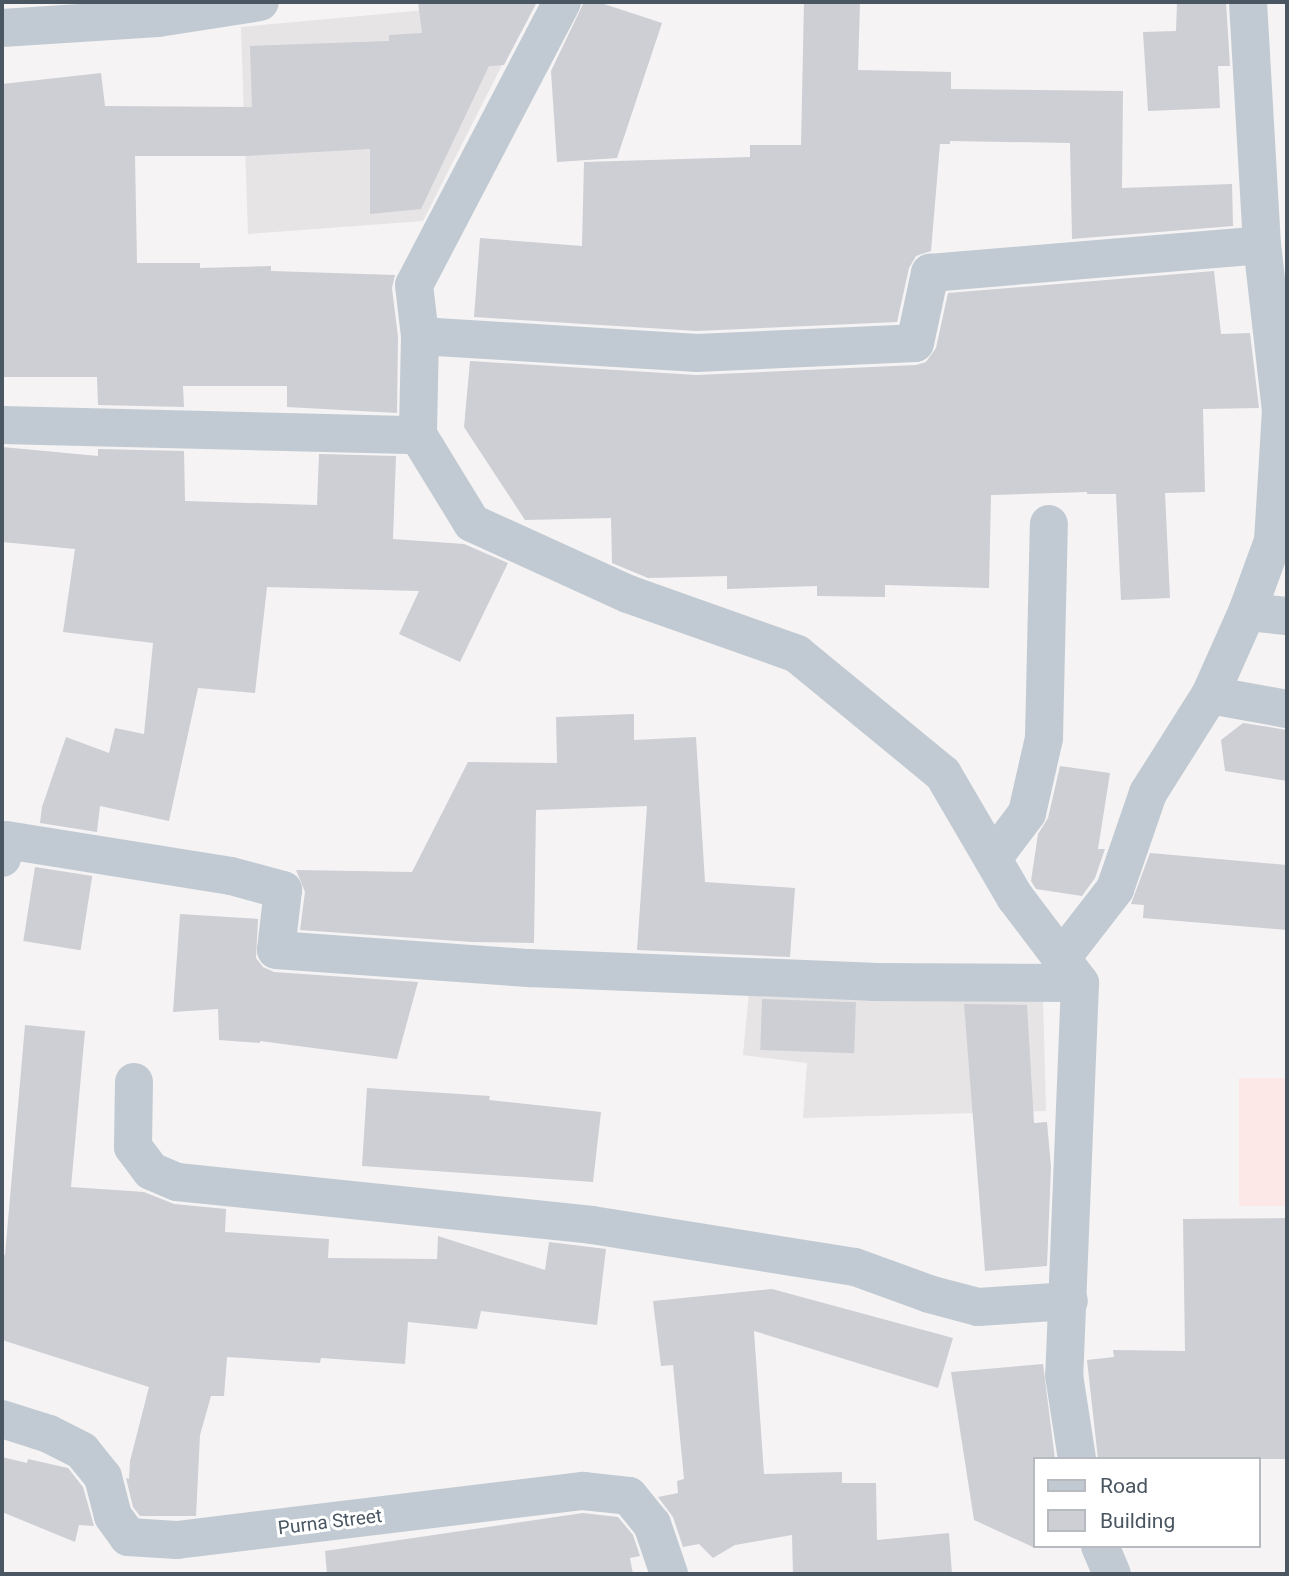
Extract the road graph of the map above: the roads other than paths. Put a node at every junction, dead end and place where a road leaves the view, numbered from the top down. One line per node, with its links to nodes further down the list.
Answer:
1 (260, 2): 4 (street)
2 (562, 2): 7 (street)
3 (1248, 2): 5 (street)
4 (2, 28)
5 (1262, 245): 6 (street); 7 (street)
6 (1278, 304): 8 (street)
7 (420, 336): 10 (street)
8 (1284, 411): 12 (street)
9 (2, 425): 10 (street)
10 (418, 435): 16 (street)
11 (1049, 524): 16 (street)
12 (1247, 612): 13 (street); 14 (street)
13 (1287, 616)
14 (1210, 695): 15 (street); 18 (street)
15 (1287, 709)
16 (993, 857): 18 (street)
17 (2, 858): 18 (street)
18 (1070, 972): 20 (street)
19 (134, 1082): 20 (street)
20 (1069, 1301): 22 (street)
21 (2, 1419): 24 (street, Purna Street)
22 (1077, 1457)
23 (1101, 1548): 25 (street)
24 (669, 1574)
25 (1112, 1574)

